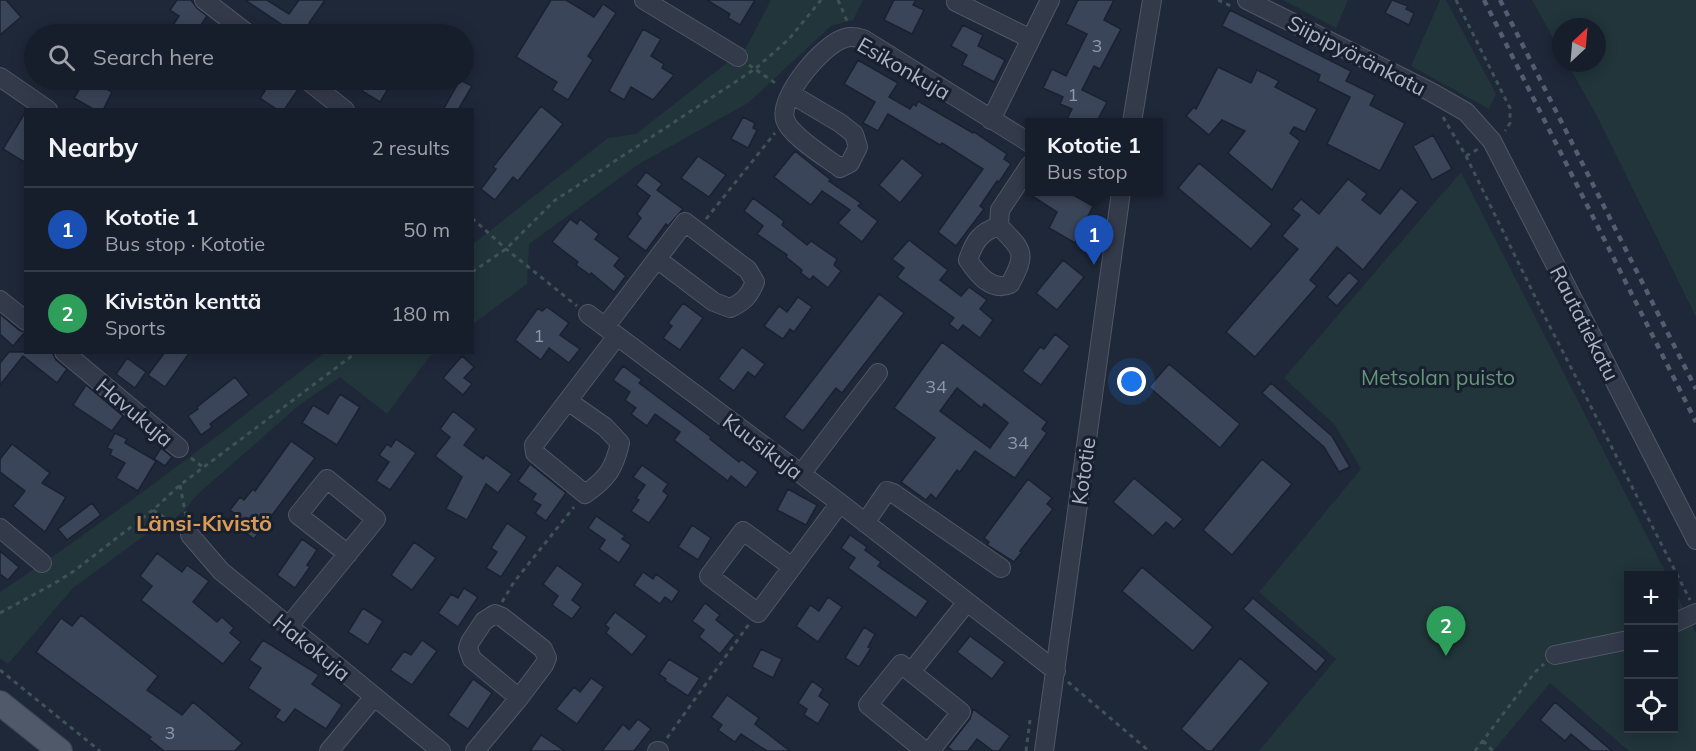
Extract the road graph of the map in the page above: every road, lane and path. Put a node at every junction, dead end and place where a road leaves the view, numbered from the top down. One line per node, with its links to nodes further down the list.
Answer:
1 (204, 0): 11 (street)
2 (644, 0): 14 (street)
3 (820, 0): 15 (path)
4 (838, 0): 12 (path)
5 (957, 0): 13 (street)
6 (1050, 0): 13 (street)
7 (1152, 0): 23 (street)
8 (1218, 0): 10 (path)
9 (1456, 0): 26 (path)
10 (1243, 5): 21 (street, Siipipyöränkatu)
11 (235, 24)
12 (853, 37): 18 (street, Esikonkuja); 25 (street, Esikonkuja)
13 (1031, 39): 25 (street)
14 (738, 57): 15 (path)
15 (755, 69): 18 (path); 33 (path)
16 (0, 77): 19 (street)
17 (320, 90): 20 (street)
18 (791, 94): 24 (street, Esikonkuja); 24 (street)
19 (45, 108)
20 (342, 108)
21 (1466, 112): 53 (street, Rautatiekatu)
22 (1440, 113): 59 (path)
23 (1133, 118)
24 (785, 120): 32 (path)
25 (991, 120): 27 (street, Esikonkuja)
26 (1503, 134)
27 (1025, 141)
28 (1025, 171): 31 (street)
29 (1118, 196): 68 (street, Kototie)
30 (474, 220): 33 (path)
31 (999, 226)
32 (697, 231): 34 (street); 34 (street)
33 (506, 249): 35 (path); 37 (path)
34 (657, 259): 39 (street)
35 (474, 271)
36 (0, 300): 38 (street)
37 (588, 314): 39 (street, Kuusikuja)
38 (24, 319)
39 (611, 332): 43 (street); 45 (street, Kuusikuja)
40 (66, 354): 44 (street, Havukuja)
41 (354, 354): 46 (path)
42 (878, 373): 45 (street)
43 (568, 401): 47 (street); 47 (street)
44 (179, 448)
45 (801, 474): 48 (street, Kuusikuja)
46 (180, 485): 49 (path); 52 (path)
47 (585, 494): 62 (path)
48 (840, 503): 50 (street, Kuusikuja); 56 (street)
49 (153, 510): 52 (path); 60 (path)
50 (865, 523): 57 (street); 58 (street, Kuusikuja)
51 (0, 528): 55 (street)
52 (190, 535): 64 (street, Hakokuja)
53 (1696, 540)
54 (348, 554): 64 (street)
55 (42, 563)
56 (792, 567): 61 (street); 61 (street)
57 (1001, 568)
58 (968, 602): 68 (street, Kuusikuja); 69 (street)
59 (1693, 607): 63 (street)
60 (0, 613)
61 (758, 613): 79 (path)
62 (495, 614): 71 (street); 71 (street)
63 (1678, 620)
64 (288, 627): 70 (street, Hakokuja)
65 (1624, 641): 66 (street)
66 (1555, 655): 73 (path)
67 (0, 670): 75 (path)
68 (1056, 671): 82 (street, Kototie); 83 (path)
69 (911, 672): 80 (street); 81 (street)
70 (374, 697): 76 (street); 77 (street, Hakokuja)
71 (519, 698): 78 (street)
72 (0, 703): 74 (main road)
73 (1483, 741): 84 (path); 85 (path)
74 (60, 751)
75 (100, 751)
76 (330, 751)
77 (441, 751)
78 (475, 751)
79 (658, 751)
80 (925, 751)
81 (930, 751)
82 (1044, 751)
83 (1149, 751)
84 (1475, 751)
85 (1493, 751)

